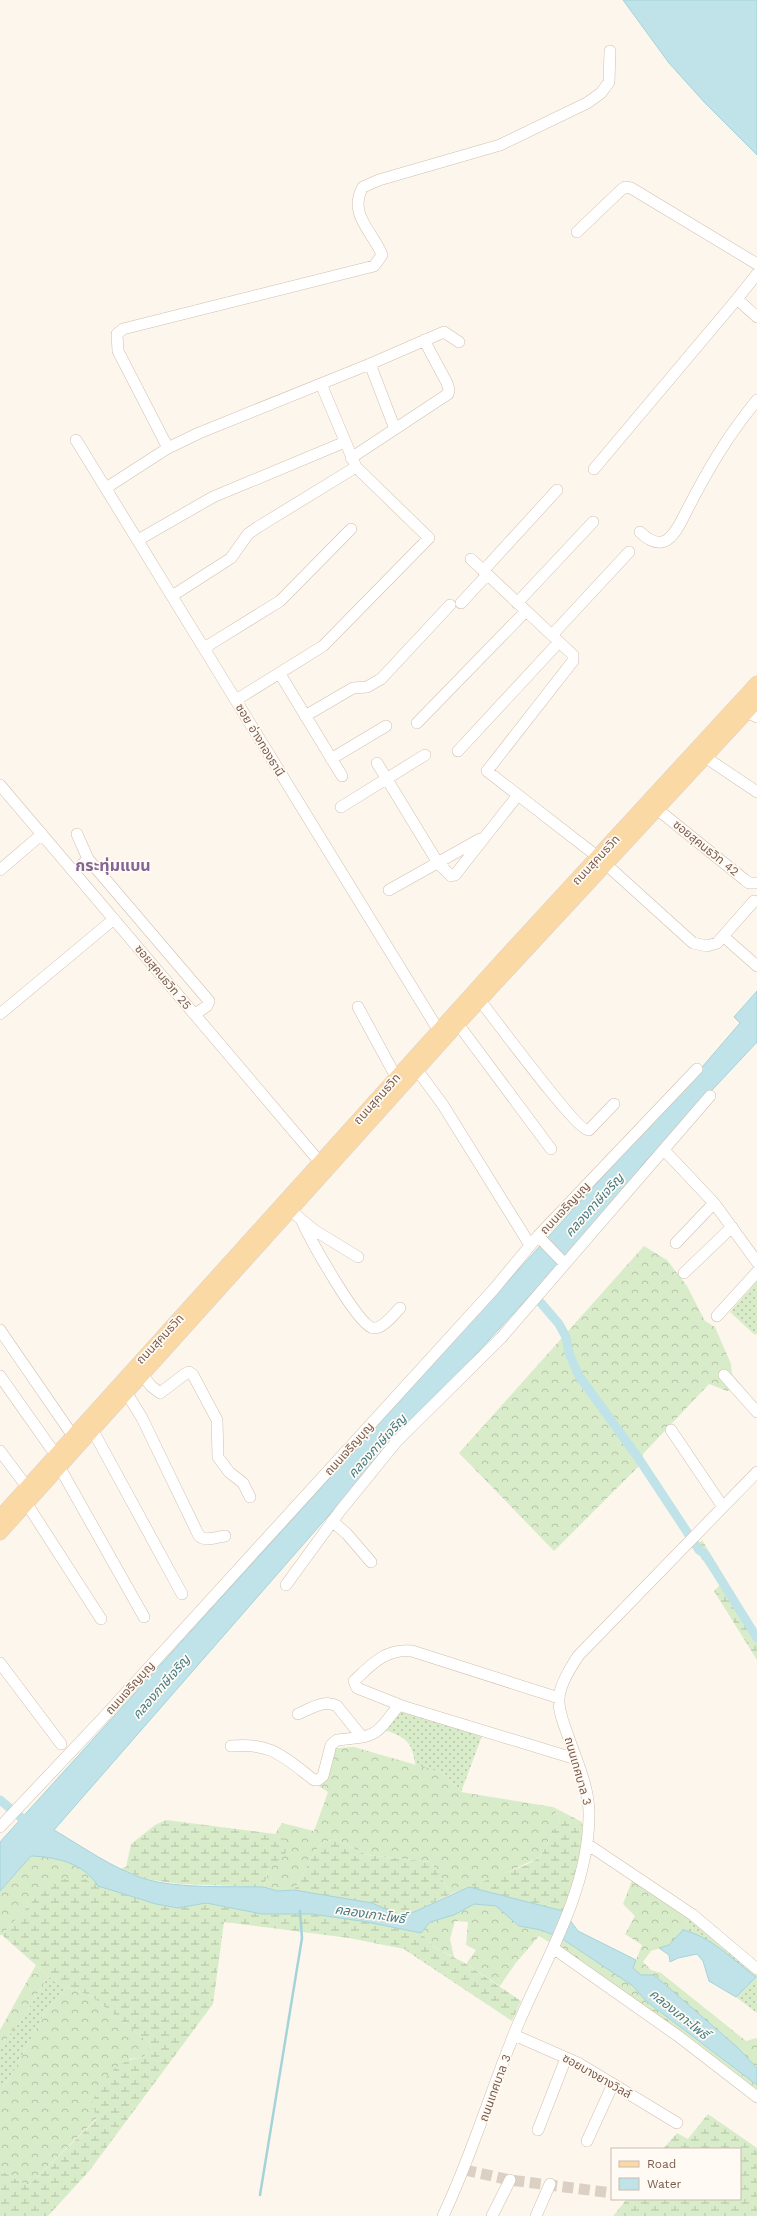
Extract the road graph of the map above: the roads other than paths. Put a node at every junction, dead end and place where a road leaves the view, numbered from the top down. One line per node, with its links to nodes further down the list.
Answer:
1 (610, 51): 15 (street)
2 (577, 232): 3 (street)
3 (757, 264)
4 (757, 274): 5 (street)
5 (737, 299): 6 (street); 17 (street)
6 (757, 316)
7 (424, 340): 8 (street); 9 (street); 12 (street)
8 (459, 342)
9 (370, 364): 10 (street); 12 (street)
10 (322, 384): 14 (street); 15 (street)
11 (757, 400): 22 (street)
12 (395, 429): 16 (street)
13 (76, 440): 18 (street, ซอย อ่างทองธานี)
14 (345, 442): 16 (street); 23 (street)
15 (168, 448): 18 (street)
16 (354, 463): 27 (street); 32 (street)
17 (594, 469)
18 (106, 488): 23 (street, ซอย อ่างทองธานี)
19 (557, 490): 26 (street)
20 (593, 522): 28 (street)
21 (351, 529): 31 (street)
22 (640, 532)
23 (138, 540): 27 (street, ซอย อ่างทองธานี)
24 (629, 552): 30 (street)
25 (471, 559): 26 (street)
26 (485, 573): 28 (street); 37 (street)
27 (172, 596): 31 (street, ซอย อ่างทองธานี)
28 (517, 603): 29 (street)
29 (526, 611): 30 (street); 38 (street)
30 (555, 638): 40 (street); 49 (street)
31 (204, 648): 34 (street, ซอย อ่างทองธานี)
32 (280, 674): 34 (street); 37 (street)
33 (757, 683): 36 (main road, ถนนสุคนธวิท)
34 (236, 700): 71 (street, ซอย อ่างทองธานี)
35 (757, 701): 36 (main road, ถนนสุคนธวิท)
36 (746, 712): 42 (main road, ถนนสุคนธวิท); 56 (main road, ถนนสุคนธวิท)
37 (305, 716): 43 (street)
38 (417, 723)
39 (386, 726): 43 (street)
40 (458, 751)
41 (425, 755): 46 (street)
42 (705, 757): 48 (street); 51 (main road, ถนนสุคนธวิท)
43 (331, 759): 45 (street)
44 (377, 763): 46 (street)
45 (342, 776)
46 (387, 779): 50 (street); 57 (street)
47 (0, 784): 52 (street, ซอยสุคนธวิท 25)
48 (757, 792)
49 (518, 795): 54 (street); 56 (street)
50 (341, 807)
51 (658, 808): 56 (main road, ถนนสุคนธวิท); 60 (street, ซอยสุคนธวิท 42)
52 (42, 834): 58 (street); 59 (street, ซอยสุคนธวิท 25)
53 (77, 834): 55 (street)
54 (486, 836): 57 (street); 57 (street)
55 (88, 859): 59 (street); 69 (street)
56 (603, 861): 64 (street); 66 (main road, ถนนสุคนธวิท)
57 (438, 863): 61 (street)
58 (0, 870)
59 (74, 872): 63 (street, ซอยสุคนธวิท 25)
60 (754, 880)
61 (389, 890)
62 (754, 901): 64 (street)
63 (114, 919): 68 (street); 69 (street, ซอยสุคนธวิท 25)
64 (723, 936): 65 (street)
65 (757, 966)
66 (477, 996): 70 (main road, ถนนสุคนธวิท); 71 (main road, ถนนสุคนธวิท); 76 (street)
67 (358, 1007): 74 (street)
68 (0, 1014)
69 (195, 1014): 79 (street, ซอยสุคนธวิท 25)
70 (458, 1024): 71 (main road, ถนนสุคนธวิท); 77 (street)
71 (441, 1035): 72 (main road, ถนนสุคนธวิท)
72 (414, 1066): 74 (main road, ถนนสุคนธวิท); 79 (main road, ถนนสุคนธวิท); 86 (street)
73 (697, 1069): 84 (street, ถนนเจริญบุญ)
74 (396, 1077): 79 (main road, ถนนสุคนธวิท)
75 (710, 1096): 78 (street)
76 (614, 1104)
77 (551, 1149)
78 (664, 1150): 80 (street); 88 (street)
79 (323, 1166): 81 (main road, ถนนสุคนธวิท); 102 (main road, ถนนสุคนธวิท)
80 (714, 1203): 83 (street); 85 (street)
81 (290, 1210): 82 (street); 95 (main road, ถนนสุคนธวิท)
82 (302, 1221): 87 (street); 92 (street)
83 (732, 1227): 89 (street); 91 (street)
84 (540, 1238): 86 (street, ถนนเจริญบุญ); 88 (street)
85 (676, 1243)
86 (530, 1245): 127 (street, ถนนเจริญบุญ)
87 (358, 1257)
88 (564, 1262): 111 (street)
89 (757, 1262)
90 (757, 1272): 93 (street)
91 (684, 1273)
92 (400, 1308)
93 (717, 1316)
94 (0, 1330): 102 (street)
95 (142, 1374): 98 (main road, ถนนสุคนธวิท); 107 (street)
96 (724, 1375): 99 (street)
97 (0, 1376): 104 (street)
98 (126, 1392): 100 (main road, ถนนสุคนธวิท); 113 (street)
99 (757, 1412)
100 (92, 1429): 104 (main road, ถนนสุคนธวิท); 116 (street)
101 (671, 1430): 109 (street)
102 (73, 1436): 104 (main road, ถนนสุคนธวิท)
103 (0, 1451): 106 (street)
104 (59, 1462): 106 (main road, ถนนสุคนธวิท); 108 (main road, ถนนสุคนธวิท); 117 (street)
105 (757, 1472): 109 (street, ถนนเทศบาล 3)
106 (27, 1487): 110 (main road, ถนนสุคนธวิท)
107 (250, 1497)
108 (27, 1504): 112 (main road, ถนนสุคนธวิท); 118 (street)
109 (723, 1507): 120 (street, ถนนเทศบาล 3)
110 (0, 1517)
111 (332, 1521): 114 (street); 115 (street)
112 (0, 1533)
113 (225, 1536)
114 (371, 1562)
115 (286, 1586)
116 (182, 1594)
117 (144, 1617)
118 (101, 1619)
119 (0, 1663): 124 (street)
120 (559, 1698): 121 (street); 126 (street, ถนนเทศบาล 3)
121 (399, 1704): 123 (street); 126 (street)
122 (298, 1714): 123 (street)
123 (362, 1737): 125 (street)
124 (61, 1744)
125 (231, 1746)
126 (576, 1759): 128 (street, ถนนเทศบาล 3)
127 (0, 1827)
128 (587, 1844): 129 (street, ถนนเทศบาล 3); 130 (street)
129 (555, 1944): 131 (street, ถนนเทศบาล 3); 134 (street)
130 (757, 1969)
131 (514, 2035): 132 (street, ซอยบางยางวิลล์); 140 (street, ถนนเทศบาล 3)
132 (566, 2058): 133 (street, ซอยบางยางวิลล์); 136 (street)
133 (613, 2084): 135 (street, ซอยบางยางวิลล์); 137 (street)
134 (757, 2097)
135 (677, 2123)
136 (538, 2130)
137 (587, 2142)
138 (510, 2180): 141 (street)
139 (550, 2184): 142 (street)
140 (443, 2216)
141 (492, 2216)
142 (536, 2216)

